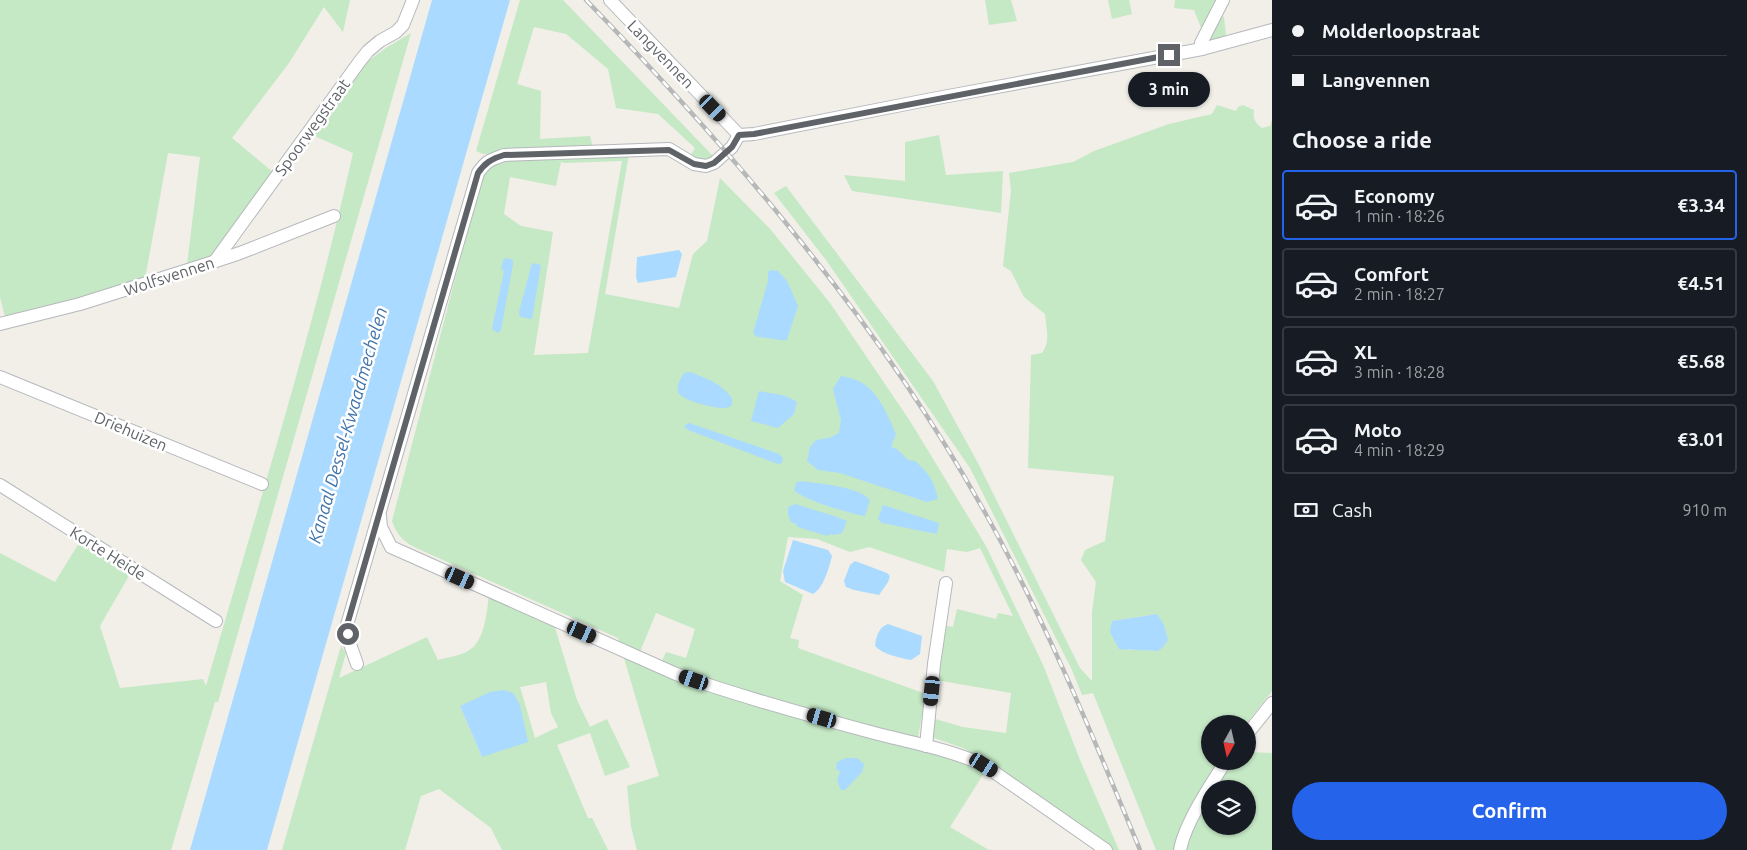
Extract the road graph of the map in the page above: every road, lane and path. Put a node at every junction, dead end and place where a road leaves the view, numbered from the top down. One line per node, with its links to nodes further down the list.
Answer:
1 (413, 0): 8 (street, Spoorwegstraat)
2 (610, 0): 6 (street, Langvennen)
3 (1224, 0): 5 (street)
4 (1272, 30): 5 (street)
5 (1202, 49): 6 (street)
6 (739, 135): 13 (street)
7 (334, 216): 8 (street, Wolfsvennen)
8 (215, 261): 9 (street, Wolfsvennen)
9 (0, 324)
10 (0, 377): 11 (street, Driehuizen)
11 (262, 484)
12 (0, 485): 17 (street, Korte Heide)
13 (380, 516): 14 (street); 15 (street)
14 (391, 548): 15 (street); 21 (street)
15 (369, 551): 18 (street)
16 (946, 583): 21 (street)
17 (216, 621)
18 (357, 664)
19 (1272, 703): 20 (street)
20 (1256, 723)
21 (926, 746): 23 (street)
22 (1221, 770): 24 (street)
23 (1106, 850)
24 (1180, 850)

